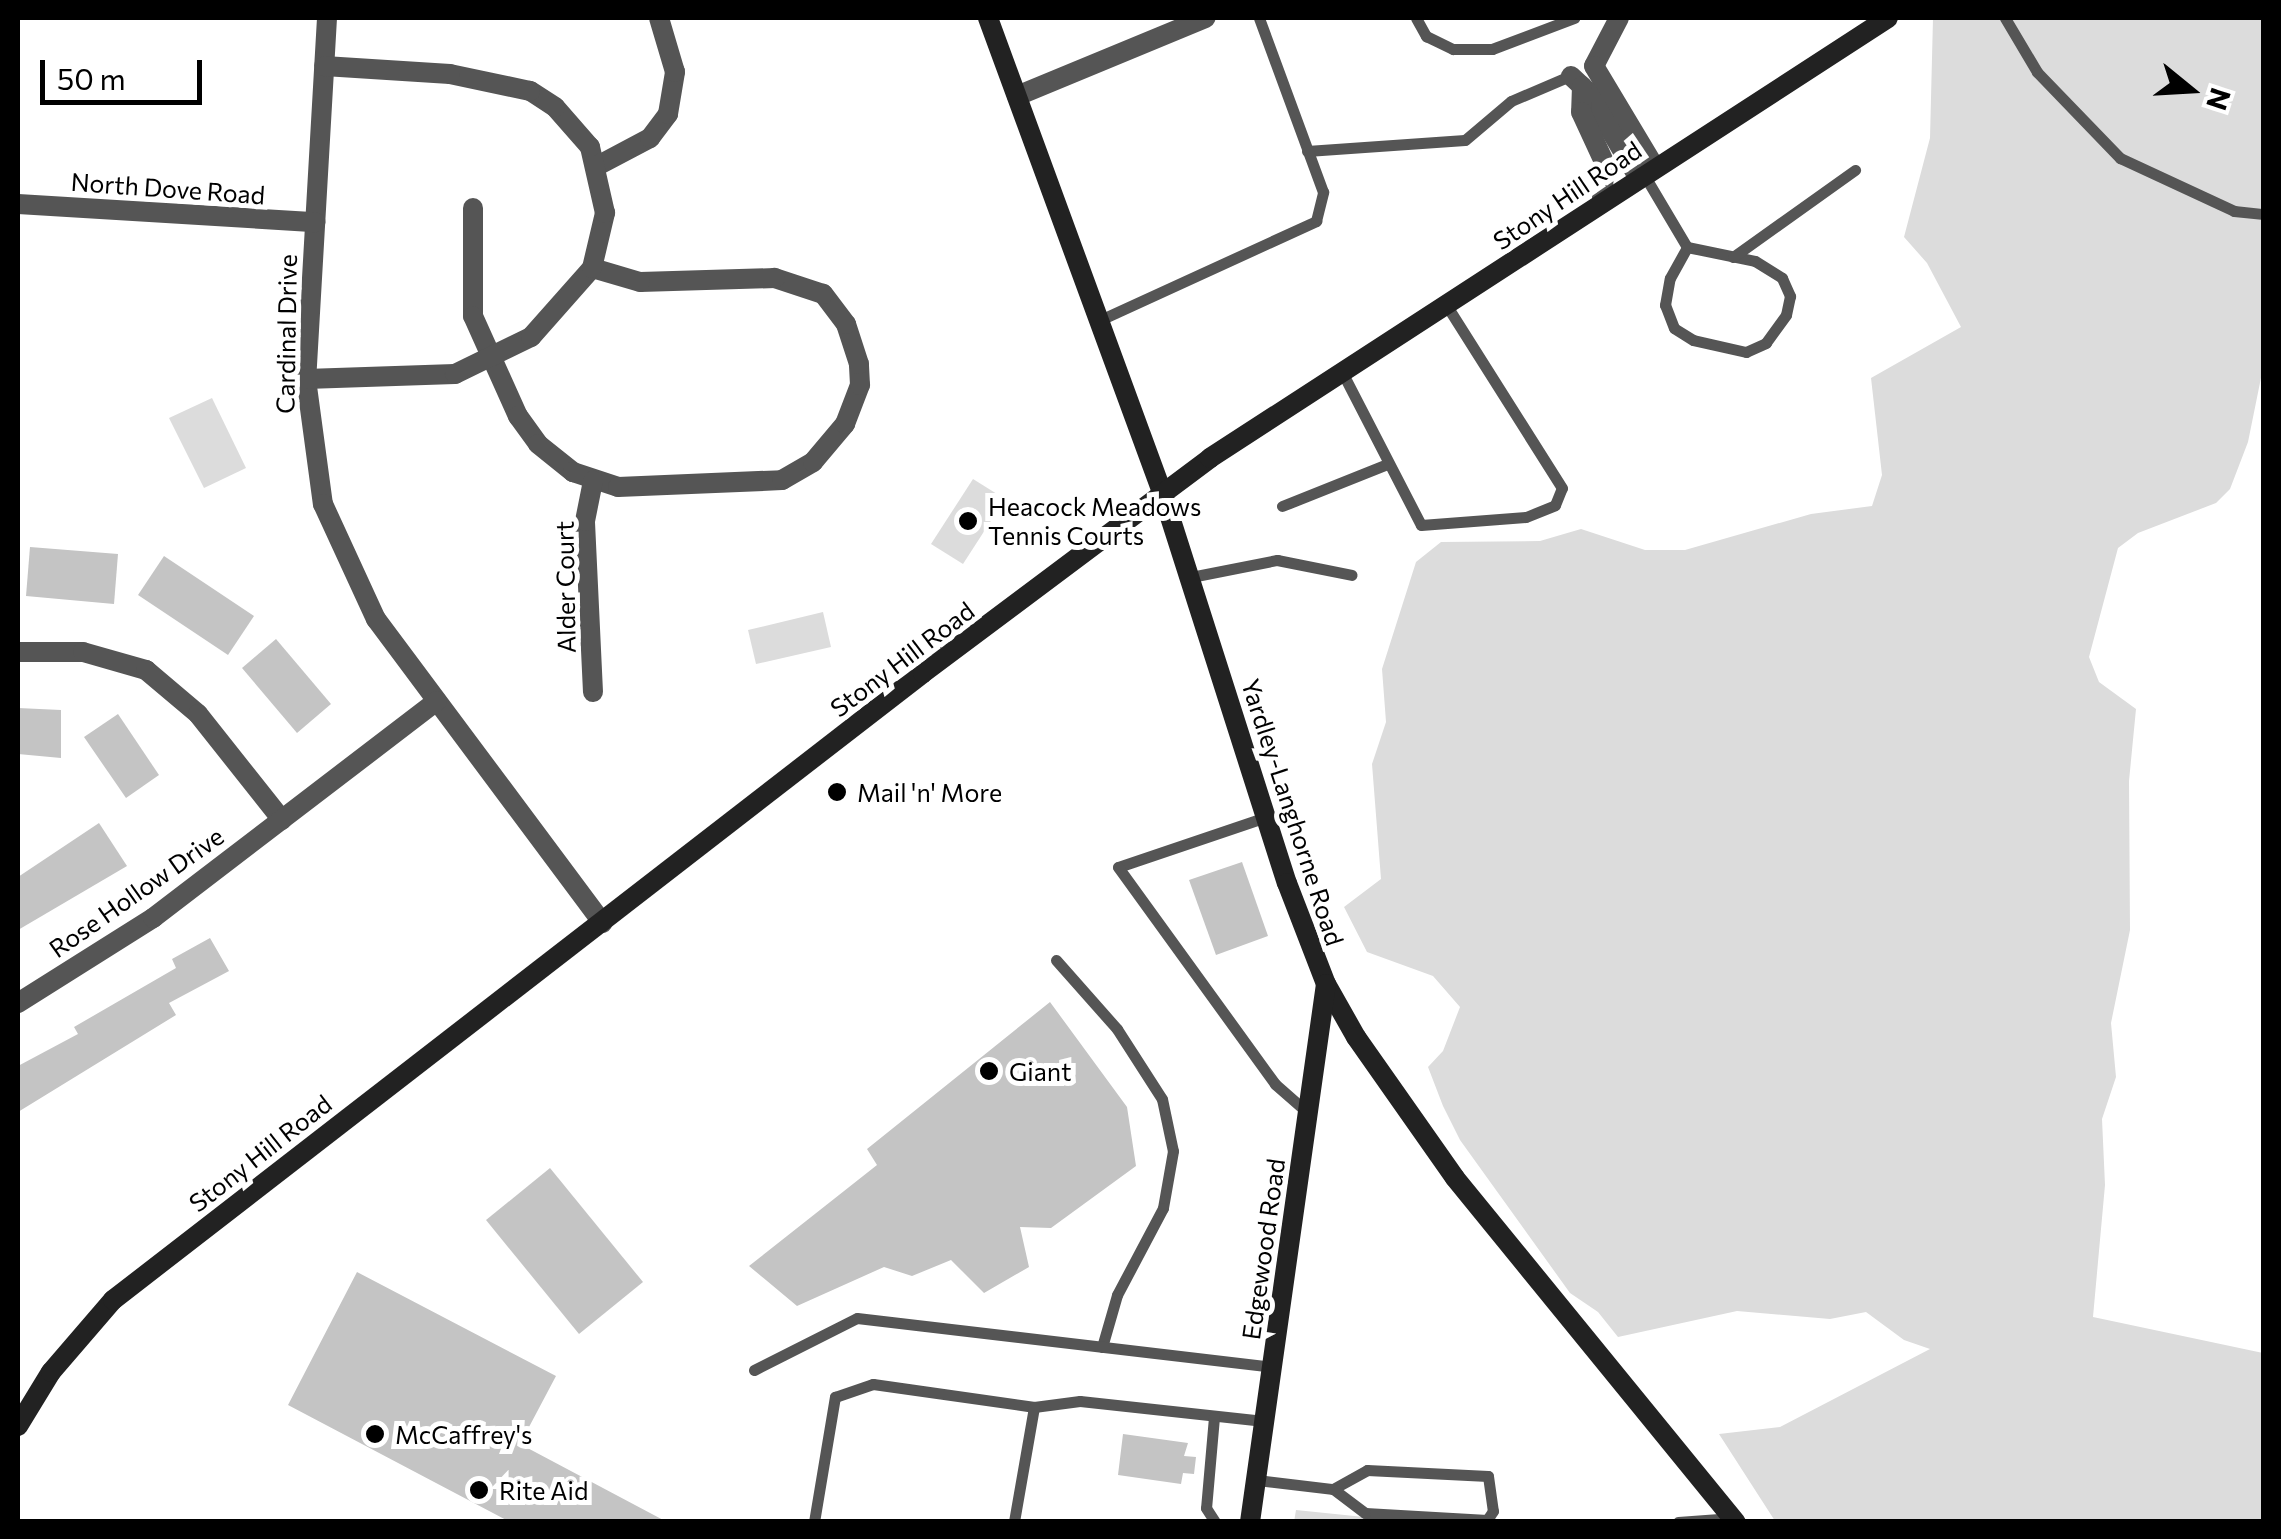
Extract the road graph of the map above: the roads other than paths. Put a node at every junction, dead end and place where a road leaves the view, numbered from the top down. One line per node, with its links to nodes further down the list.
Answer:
1 (327, 18): 11 (street, Cardinal Drive)
2 (659, 18): 16 (street)
3 (988, 18): 14 (street, Yardley-Langhorne Road)
4 (1205, 18): 14 (street)
5 (1260, 18): 15 (lane)
6 (1416, 18): 7 (lane)
7 (1574, 18)
8 (1620, 18): 12 (street)
9 (1888, 18): 18 (street, Stony Hill Road)
10 (2005, 18): 22 (lane)
11 (324, 66): 16 (street); 23 (street, Cardinal Drive)
12 (1594, 66): 13 (lane); 18 (street)
13 (1577, 81): 15 (lane); 18 (street); 19 (street)
14 (1017, 96): 28 (street, Yardley-Langhorne Road)
15 (1307, 150): 28 (lane)
16 (599, 165): 26 (street)
17 (1855, 170): 25 (lane)
18 (1645, 172): 19 (street, Stony Hill Road); 24 (lane)
19 (1602, 199): 27 (street, Stony Hill Road)
20 (18, 204): 23 (street, North Dove Road)
21 (473, 208): 29 (street)
22 (2264, 214)
23 (315, 222): 31 (street, Cardinal Drive)
24 (1688, 246): 25 (lane); 25 (lane)
25 (1734, 257)
26 (592, 268): 29 (street); 33 (street)
27 (1447, 306): 30 (street, Stony Hill Road); 32 (lane)
28 (1100, 320): 34 (street, Yardley-Langhorne Road)
29 (491, 359): 31 (street); 33 (street)
30 (1341, 370): 32 (lane); 34 (street, Stony Hill Road)
31 (306, 379): 40 (street, Cardinal Drive)
32 (1385, 465): 35 (lane)
33 (593, 481): 39 (street, Alder Court)
34 (1163, 495): 37 (street, Yardley-Langhorne Road); 43 (street, Stony Hill Road)
35 (1282, 506)
36 (1352, 575): 37 (lane)
37 (1192, 577): 41 (street, Yardley-Langhorne Road)
38 (18, 652): 42 (street)
39 (592, 692)
40 (438, 702): 42 (street, Rose Hollow Drive); 43 (street, Cardinal Drive)
41 (1266, 817): 45 (street, Yardley-Langhorne Road); 47 (lane)
42 (282, 820): 46 (street, Rose Hollow Drive)
43 (603, 923): 54 (street, Stony Hill Road)
44 (1056, 960): 48 (lane)
45 (1326, 984): 47 (street, Edgewood Road); 57 (street, Yardley-Langhorne Road)
46 (18, 1003)
47 (1308, 1112): 49 (street, Edgewood Road)
48 (1102, 1347): 49 (lane); 50 (lane)
49 (1272, 1367): 53 (street, Edgewood Road)
50 (754, 1370)
51 (1034, 1408): 52 (lane); 58 (lane); 59 (lane)
52 (1214, 1416): 53 (lane); 60 (lane)
53 (1264, 1421): 55 (street, Edgewood Road)
54 (18, 1426)
55 (1257, 1480): 56 (lane); 61 (street, Edgewood Road)
56 (1333, 1489): 56 (lane)
57 (1734, 1520): 62 (lane)
58 (814, 1522)
59 (1014, 1522)
60 (1216, 1522)
61 (1250, 1522)
62 (1678, 1522)

